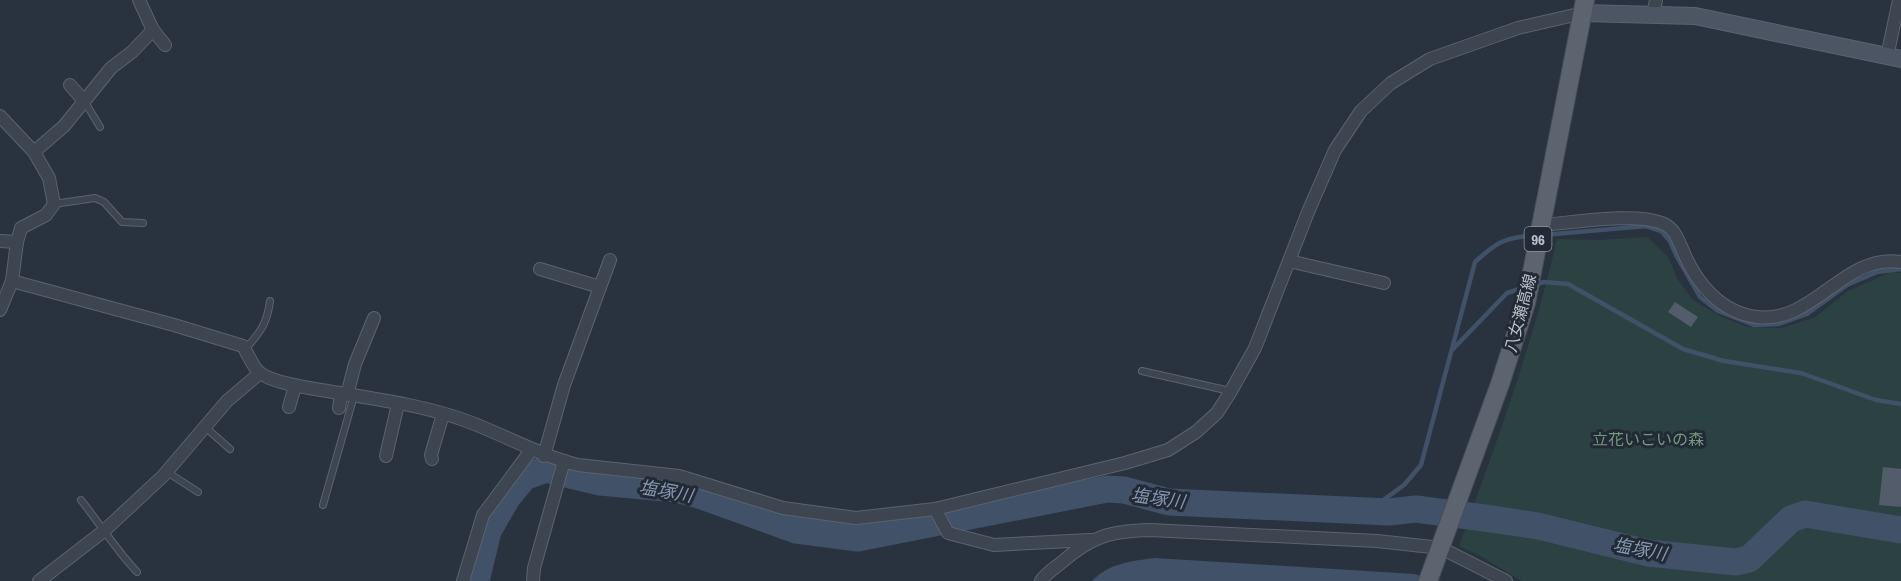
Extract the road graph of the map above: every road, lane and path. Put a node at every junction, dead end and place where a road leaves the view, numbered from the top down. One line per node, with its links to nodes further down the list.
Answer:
1 (139, 0): 5 (street)
2 (1899, 0): 7 (street)
3 (1584, 6): 4 (street); 15 (main road, 八女瀬高線 / 96); 19 (street)
4 (1654, 7): 7 (street)
5 (153, 30): 6 (street); 9 (street)
6 (165, 45)
7 (1894, 58)
8 (70, 85): 9 (street)
9 (84, 101): 11 (lane); 12 (street)
10 (0, 116): 12 (street)
11 (100, 127)
12 (34, 152): 13 (street)
13 (54, 204): 14 (lane); 17 (street)
14 (143, 223)
15 (1540, 225): 20 (street); 52 (main road, 八女瀬高線 / 96)
16 (0, 242): 17 (street)
17 (17, 242): 22 (street)
18 (610, 260): 24 (street)
19 (1289, 261): 23 (street); 32 (street)
20 (1901, 262)
21 (540, 269): 24 (street)
22 (12, 281): 26 (street); 28 (street)
23 (1384, 283)
24 (600, 287): 42 (street)
25 (270, 301): 28 (lane)
26 (0, 310)
27 (374, 318): 33 (street)
28 (245, 349): 30 (street)
29 (1142, 371): 32 (lane)
30 (260, 373): 31 (street); 38 (street)
31 (295, 386): 33 (street); 35 (street)
32 (1231, 391): 49 (street)
33 (347, 395): 34 (street); 36 (street); 48 (lane)
34 (398, 404): 37 (street); 41 (street)
35 (290, 407)
36 (339, 408)
37 (443, 414): 40 (street); 43 (street)
38 (206, 427): 39 (lane); 45 (street)
39 (230, 449)
40 (532, 449): 42 (street); 55 (street)
41 (386, 456)
42 (544, 456): 44 (street)
43 (432, 459)
44 (564, 461): 49 (street); 56 (street)
45 (167, 472): 46 (lane); 50 (street)
46 (198, 492)
47 (81, 500): 50 (lane)
48 (323, 506)
49 (934, 509): 51 (street)
50 (105, 530): 53 (lane); 54 (street)
51 (1092, 540): 52 (street); 57 (street)
52 (1442, 544): 58 (main road, 八女瀬高線 / 96); 59 (street)
53 (137, 572)
54 (39, 581)
55 (463, 581)
56 (533, 581)
57 (1041, 581)
58 (1428, 581)
59 (1506, 581)

